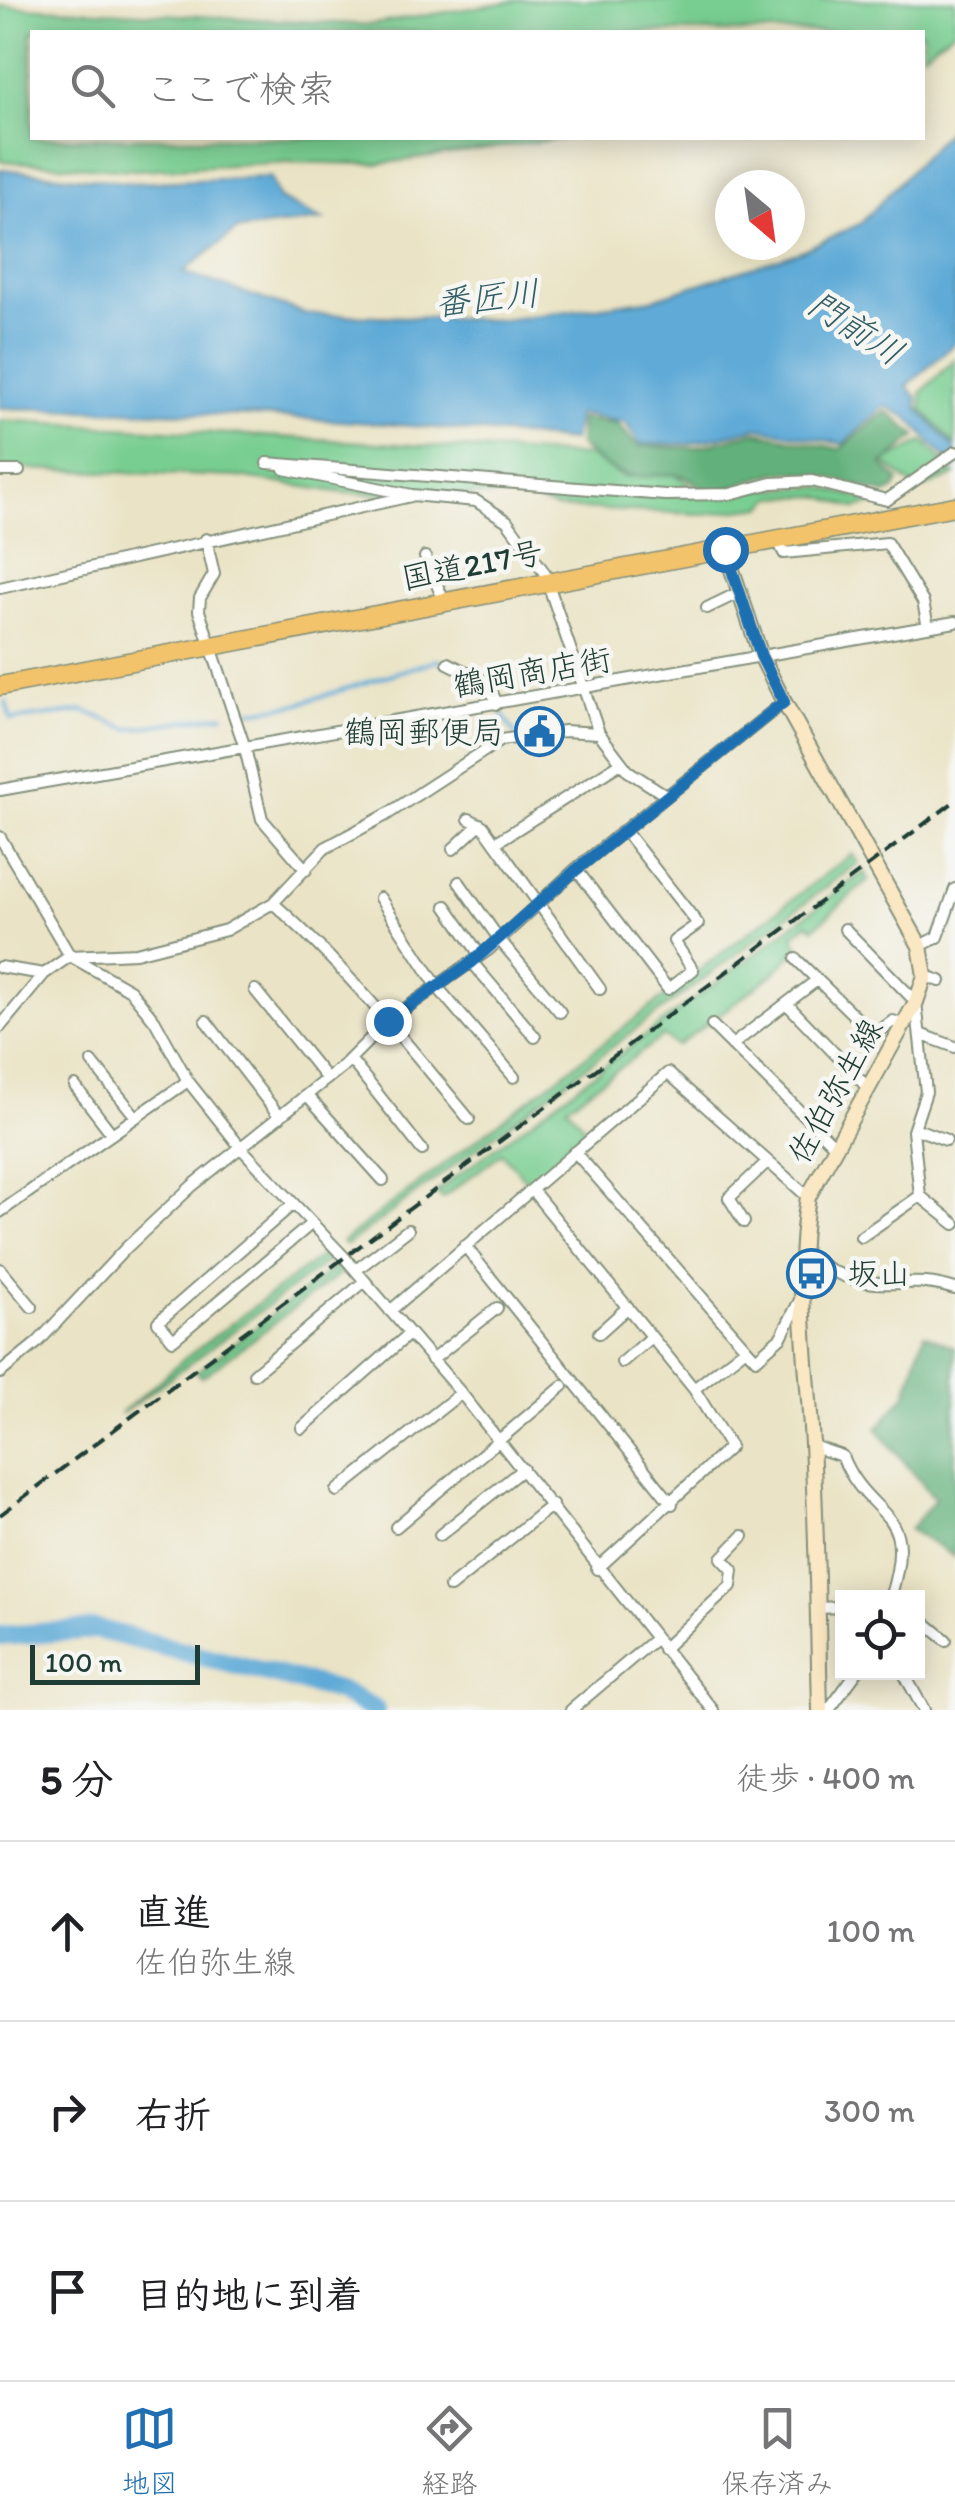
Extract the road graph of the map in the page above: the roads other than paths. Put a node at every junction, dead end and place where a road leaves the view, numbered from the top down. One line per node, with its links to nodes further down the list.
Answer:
1 (955, 452): 4 (street)
2 (0, 471): 3 (street)
3 (19, 471)
4 (412, 495): 7 (street); 10 (street)
5 (947, 508): 6 (highway, 国道217号)
6 (777, 538): 8 (highway, 国道217号); 16 (street)
7 (206, 539): 11 (street); 17 (street)
8 (725, 549): 10 (highway, 国道217号); 12 (main road, 佐伯弥生線)
9 (424, 558): 13 (street)
10 (546, 581): 13 (highway, 国道217号); 21 (street)
11 (0, 588)
12 (740, 592): 14 (street); 18 (main road, 佐伯弥生線)
13 (444, 601): 17 (highway, 国道217号)
14 (707, 608)
15 (955, 622): 16 (street, 鶴岡商店街)
16 (928, 626): 18 (street, 鶴岡商店街)
17 (210, 646): 20 (highway, 国道217号); 25 (street)
18 (761, 656): 21 (street, 鶴岡商店街); 22 (main road, 佐伯弥生線)
19 (448, 663): 23 (street)
20 (0, 686)
21 (582, 688): 23 (street, 鶴岡商店街); 24 (street)
22 (784, 702): 28 (street); 43 (main road, 佐伯弥生線)
23 (497, 704): 25 (street, 鶴岡商店街)
24 (599, 733): 26 (street); 33 (street)
25 (245, 748): 27 (street, 鶴岡商店街); 33 (street)
26 (621, 763): 28 (street); 31 (street)
27 (0, 790)
28 (667, 796): 29 (street)
29 (624, 830): 34 (street); 34 (street)
30 (0, 837): 44 (street)
31 (494, 843): 32 (street); 39 (street)
32 (453, 849)
33 (306, 870): 38 (street)
34 (576, 870): 39 (street)
35 (459, 882): 42 (street)
36 (955, 890): 43 (street)
37 (380, 898): 52 (street)
38 (273, 903): 44 (street); 59 (street)
39 (536, 905): 42 (street); 53 (street)
40 (446, 906): 45 (street)
41 (845, 929): 55 (street)
42 (499, 940): 45 (street); 57 (street)
43 (920, 946): 49 (main road, 佐伯弥生線)
44 (70, 956): 48 (street); 71 (street)
45 (476, 959): 52 (street); 64 (street)
46 (796, 960): 50 (street)
47 (0, 967): 48 (street)
48 (44, 974): 62 (street)
49 (924, 976): 51 (street); 55 (main road, 佐伯弥生線)
50 (817, 980): 56 (street); 60 (street)
51 (940, 980)
52 (439, 989): 59 (street); 69 (street)
53 (600, 989)
54 (255, 990): 70 (street)
55 (916, 1002): 60 (main road, 佐伯弥生線); 63 (street)
56 (787, 1004): 65 (street); 73 (street)
57 (560, 1012)
58 (206, 1021): 75 (street)
59 (388, 1021): 67 (street); 77 (street)
60 (904, 1024): 73 (main road, 佐伯弥生線)
61 (712, 1026): 65 (street)
62 (0, 1027)
63 (920, 1034): 66 (street); 78 (street)
64 (535, 1037)
65 (732, 1045): 81 (street)
66 (955, 1047)
67 (350, 1058): 70 (street); 83 (street)
68 (92, 1062): 76 (street)
69 (514, 1077)
70 (327, 1079): 74 (street)
71 (188, 1081): 76 (street); 82 (street)
72 (75, 1086): 79 (street)
73 (868, 1088): 81 (main road, 佐伯弥生線)
74 (306, 1095): 75 (street); 86 (street)
75 (280, 1116): 82 (street)
76 (136, 1117): 79 (street)
77 (469, 1119)
78 (914, 1128): 80 (street); 88 (street)
79 (112, 1134): 91 (street)
80 (946, 1140)
81 (835, 1146): 89 (main road, 佐伯弥生線)
82 (242, 1148): 90 (street); 114 (street)
83 (422, 1150)
84 (575, 1152): 85 (street); 87 (street); 111 (street)
85 (766, 1163): 89 (street); 93 (street)
86 (382, 1180)
87 (532, 1190): 97 (street); 105 (street)
88 (920, 1196): 92 (street); 96 (street)
89 (808, 1197): 98 (main road, 佐伯弥生線)
90 (293, 1204): 94 (street); 94 (street)
91 (0, 1212)
92 (952, 1218)
93 (744, 1222)
94 (311, 1224): 100 (street)
95 (408, 1230): 100 (street)
96 (861, 1237)
97 (465, 1246): 107 (street); 124 (street)
98 (803, 1254): 102 (street); 103 (main road, 佐伯弥生線)
99 (0, 1269): 104 (street)
100 (356, 1270): 101 (street)
101 (365, 1281): 107 (street); 115 (street)
102 (955, 1289)
103 (803, 1294): 111 (street); 121 (main road, 佐伯弥生線)
104 (32, 1307)
105 (628, 1307): 108 (street); 110 (street)
106 (497, 1308): 112 (street)
107 (390, 1310): 109 (street)
108 (599, 1332)
109 (409, 1334): 112 (street); 119 (street)
110 (652, 1337): 113 (street); 117 (street)
111 (746, 1348): 117 (street)
112 (432, 1360): 118 (street)
113 (622, 1362)
114 (0, 1374)
115 (254, 1374)
116 (563, 1386): 120 (street)
117 (694, 1389): 124 (street)
118 (461, 1394): 120 (street); 123 (street)
119 (302, 1428)
120 (500, 1440): 122 (street); 126 (street)
121 (812, 1446): 131 (street); 132 (main road, 佐伯弥生線)
122 (523, 1470): 125 (street); 127 (street)
123 (338, 1491)
124 (672, 1504): 129 (street)
125 (552, 1505): 129 (street); 130 (street)
126 (396, 1527)
127 (440, 1534)
128 (743, 1536): 137 (street)
129 (597, 1569): 135 (street)
130 (450, 1587)
131 (892, 1590)
132 (817, 1608): 133 (street); 142 (main road, 佐伯弥生線)
133 (835, 1608)
134 (925, 1623): 136 (street)
135 (655, 1639): 137 (street); 140 (street)
136 (946, 1640)
137 (663, 1649): 141 (street)
138 (851, 1680): 143 (street)
139 (907, 1680): 144 (street)
140 (571, 1710)
141 (714, 1710)
142 (820, 1710)
143 (829, 1710)
144 (924, 1710)

